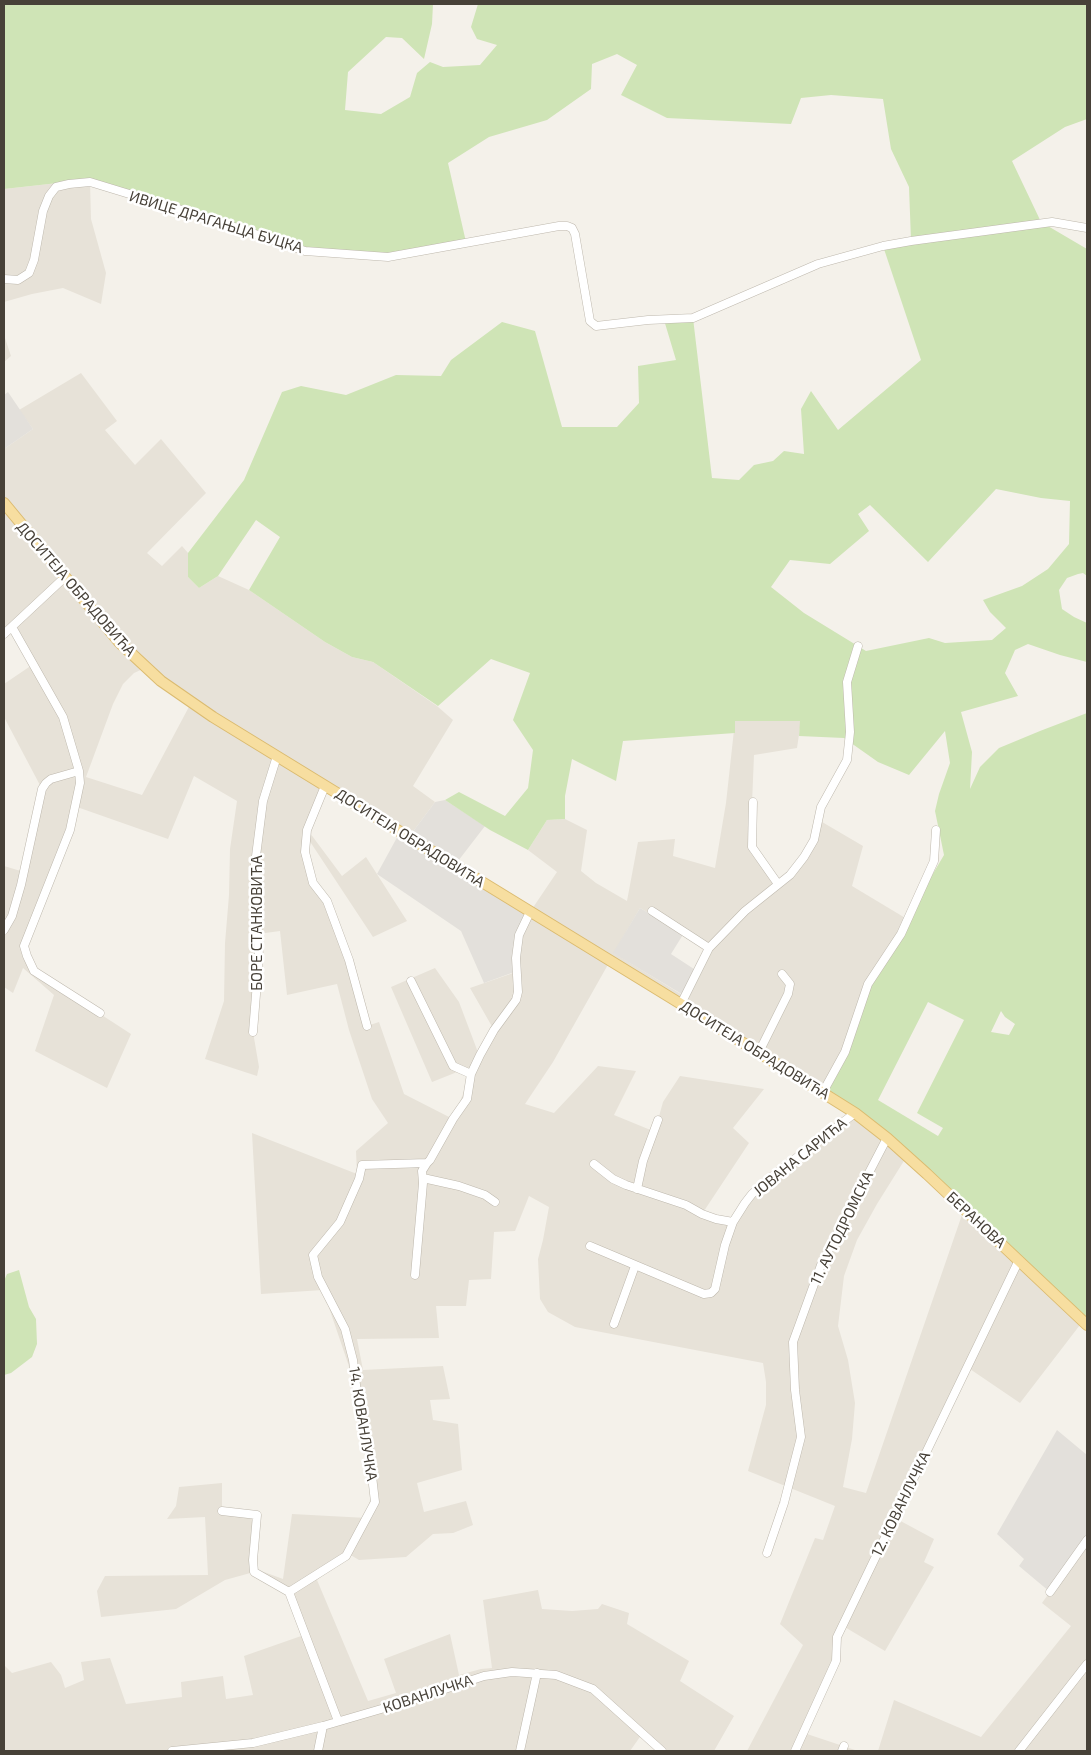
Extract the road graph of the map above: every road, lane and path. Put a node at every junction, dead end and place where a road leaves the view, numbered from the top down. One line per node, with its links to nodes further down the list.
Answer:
1 (1087, 228): 2 (street, ИВИЦЕ ДРАГАЊЦА БУЦКА)
2 (4, 279)
3 (4, 503): 4 (main road, ДОСИТЕЈА ОБРАДОВИЋА)
4 (64, 578): 5 (street); 8 (main road, ДОСИТЕЈА ОБРАДОВИЋА)
5 (12, 627): 6 (street); 9 (street)
6 (4, 634)
7 (858, 646): 13 (street)
8 (276, 756): 10 (main road, ДОСИТЕЈА ОБРАДОВИЋА); 23 (street, БОРЕ СТАНКОВИЋА)
9 (78, 771): 16 (street); 21 (street)
10 (325, 786): 15 (main road, ДОСИТЕЈА ОБРАДОВИЋА); 22 (street)
11 (753, 802): 13 (street)
12 (936, 830): 26 (street)
13 (778, 884): 17 (street)
14 (652, 911): 17 (street)
15 (530, 912): 20 (main road, ДОСИТЕЈА ОБРАДОВИЋА); 25 (street)
16 (4, 930)
17 (709, 948): 20 (street)
18 (782, 974): 24 (street)
19 (411, 981): 25 (street)
20 (681, 1004): 24 (main road, ДОСИТЕЈА ОБРАДОВИЋА)
21 (100, 1013)
22 (367, 1026)
23 (253, 1032)
24 (759, 1052): 26 (main road, ДОСИТЕЈА ОБРАДОВИЋА)
25 (471, 1074): 30 (street)
26 (823, 1092): 27 (main road, ДОСИТЕЈА ОБРАДОВИЋА)
27 (858, 1116): 29 (main road, БЕРАНОВА); 35 (street, ЈОВАНА САРИЋА)
28 (658, 1120): 33 (street)
29 (887, 1138): 37 (main road, БЕРАНОВА); 44 (street, 11. АУТОДРОМСКА)
30 (427, 1163): 32 (street); 45 (street, 14. КОВАНЛУЧКА)
31 (594, 1164): 33 (street)
32 (423, 1178): 34 (street); 39 (street)
33 (637, 1189): 35 (street)
34 (495, 1202)
35 (733, 1222): 38 (street, ЈОВАНА САРИЋА)
36 (590, 1246): 38 (street, ЈОВАНА САРИЋА)
37 (1019, 1260): 41 (main road, БЕРАНОВА); 55 (street, 12. КОВАНЛУЧКА)
38 (635, 1266): 40 (street)
39 (415, 1275)
40 (614, 1324)
41 (1087, 1325)
42 (222, 1511): 45 (street)
43 (1087, 1540): 46 (street)
44 (767, 1553)
45 (288, 1592): 49 (street)
46 (1050, 1592)
47 (1087, 1664): 56 (street)
48 (537, 1673): 49 (street, КОВАНЛУЧКА); 53 (street); 54 (street, КОВАНЛУЧКА)
49 (338, 1721): 50 (street, КОВАНЛУЧКА)
50 (323, 1726): 51 (street, КОВАНЛУЧКА); 52 (street)
51 (172, 1751)
52 (318, 1751)
53 (520, 1751)
54 (662, 1751)
55 (795, 1751)
56 (1018, 1751)

